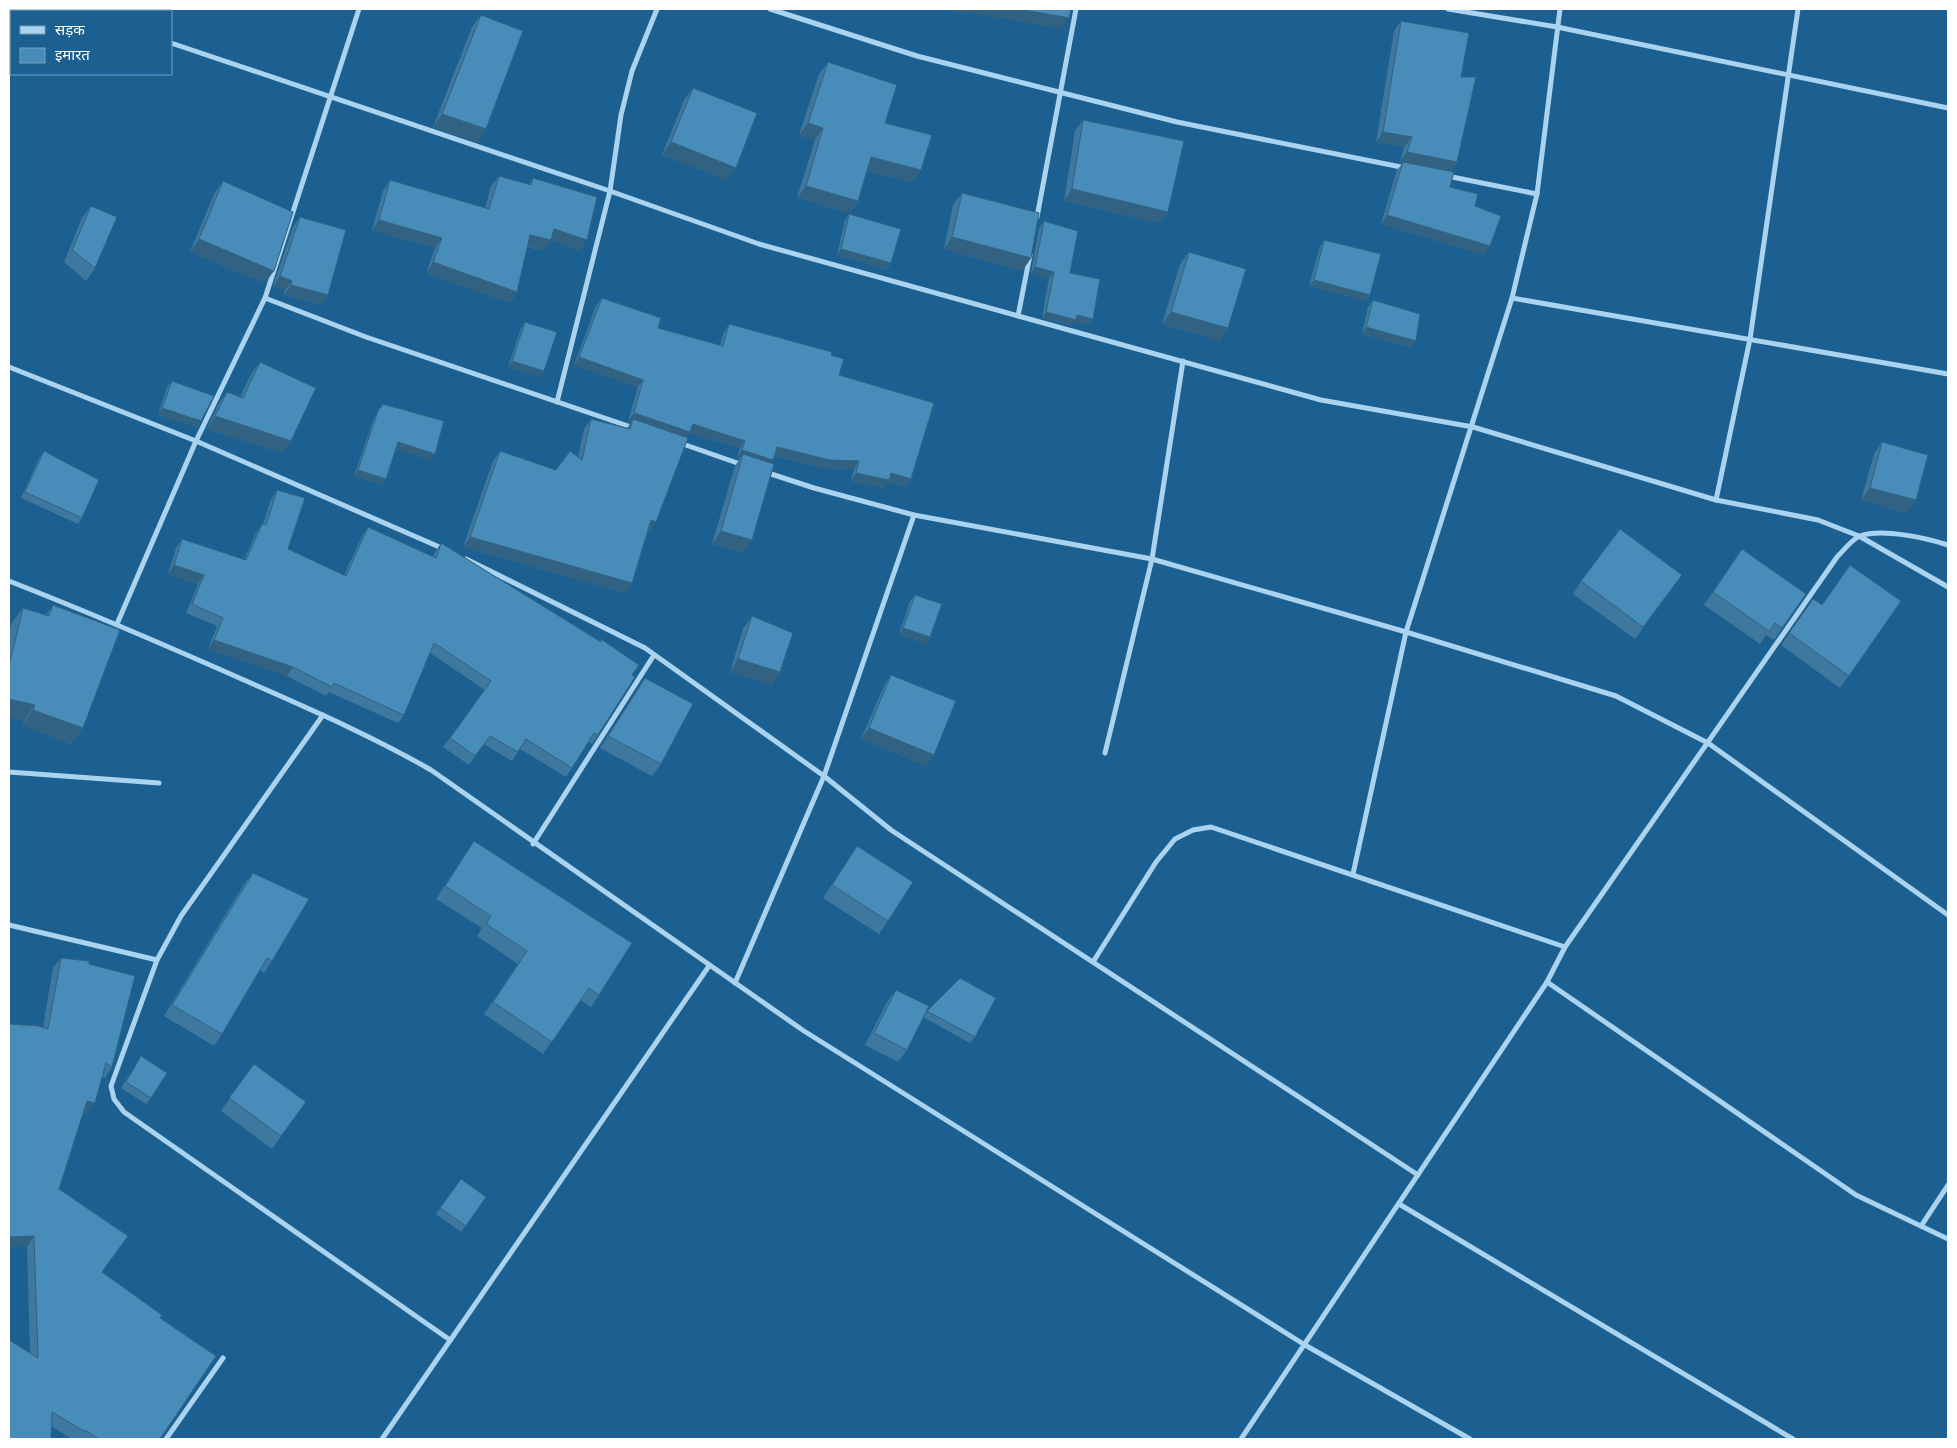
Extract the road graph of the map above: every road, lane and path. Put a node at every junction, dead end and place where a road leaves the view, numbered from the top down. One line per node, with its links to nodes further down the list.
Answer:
1 (359, 9): 12 (street)
2 (657, 9): 16 (street)
3 (770, 9): 11 (street)
4 (1076, 9): 11 (street)
5 (1448, 9): 8 (street)
6 (1560, 9): 8 (street)
7 (1798, 9): 10 (street)
8 (1557, 27): 10 (street); 17 (street)
9 (172, 43): 12 (street)
10 (1788, 75): 13 (street); 23 (street)
11 (1060, 92): 14 (street); 18 (street)
12 (330, 98): 16 (street); 20 (street)
13 (1948, 108)
14 (1410, 169)
15 (1440, 174): 17 (street)
16 (610, 191): 22 (street); 27 (street)
17 (1537, 194): 21 (street)
18 (1035, 228)
19 (1031, 248): 22 (street)
20 (265, 298): 27 (street); 30 (street)
21 (1512, 298): 23 (street); 28 (street)
22 (1018, 316): 24 (street)
23 (1750, 340): 26 (street); 34 (street)
24 (1183, 362): 28 (street); 40 (street)
25 (9, 367): 30 (street)
26 (1948, 374)
27 (557, 402): 29 (street)
28 (1473, 427): 34 (street); 44 (street)
29 (640, 430)
30 (196, 441): 38 (street); 43 (street)
31 (676, 442): 32 (street)
32 (750, 467)
33 (759, 470): 35 (street)
34 (1716, 500): 36 (street)
35 (914, 514): 40 (street); 50 (street)
36 (1859, 536): 37 (street); 42 (street); 47 (street)
37 (1948, 544)
38 (450, 552)
39 (459, 556): 45 (street)
40 (1152, 559): 44 (street); 48 (street)
41 (9, 580): 43 (street)
42 (1948, 587)
43 (117, 624): 46 (street)
44 (1406, 632): 47 (street); 53 (street)
45 (654, 654): 50 (street); 52 (street)
46 (324, 715): 52 (street); 57 (street)
47 (1708, 743): 54 (street); 56 (street)
48 (1106, 753)
49 (9, 772): 51 (street)
50 (824, 776): 58 (street); 61 (street)
51 (159, 783)
52 (533, 844): 59 (street)
53 (1354, 874): 56 (street); 58 (street)
54 (1948, 915)
55 (9, 925): 57 (street)
56 (1565, 946): 60 (street)
57 (157, 960): 67 (street)
58 (1093, 962): 62 (street)
59 (709, 966): 61 (street); 67 (street)
60 (1547, 982): 62 (street); 65 (street)
61 (735, 983): 68 (street)
62 (1418, 1175): 64 (street)
63 (1948, 1185): 65 (street)
64 (1399, 1204): 68 (street); 74 (street)
65 (1921, 1226): 66 (street)
66 (1948, 1239)
67 (450, 1340): 71 (street)
68 (1305, 1345): 72 (street); 73 (street)
69 (223, 1358): 70 (street)
70 (166, 1439)
71 (382, 1439)
72 (1242, 1439)
73 (1470, 1439)
74 (1793, 1439)

